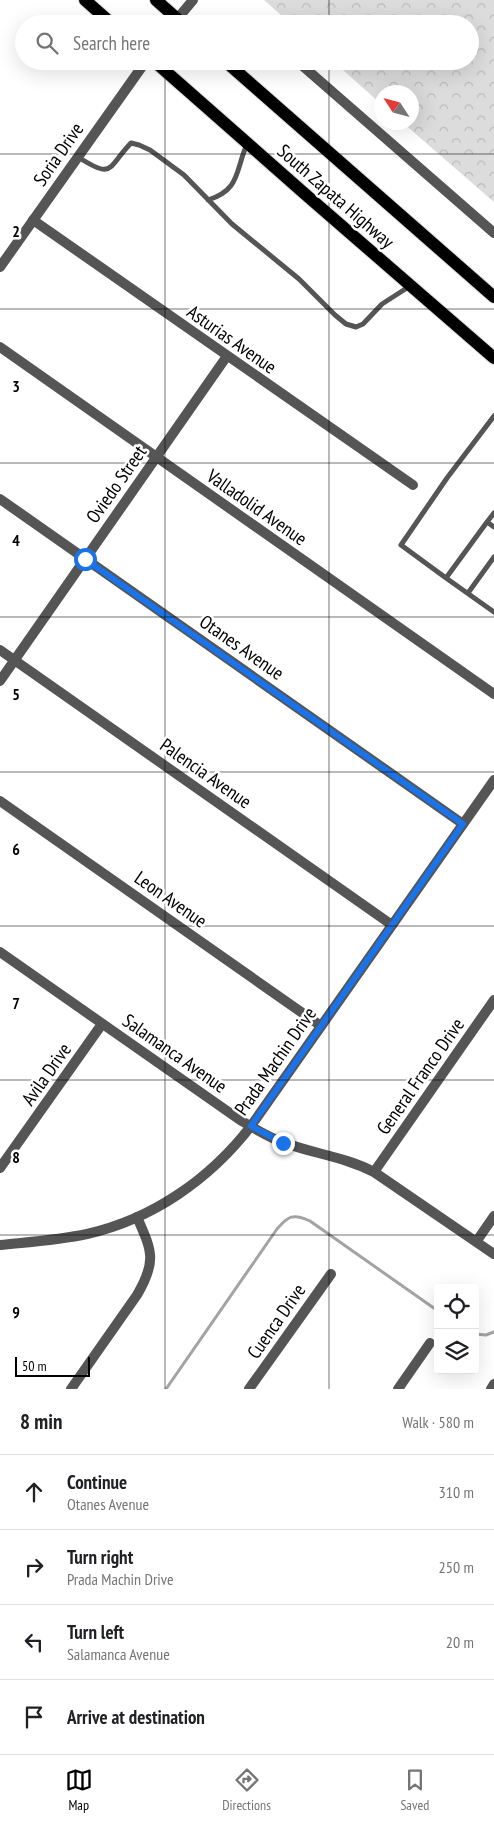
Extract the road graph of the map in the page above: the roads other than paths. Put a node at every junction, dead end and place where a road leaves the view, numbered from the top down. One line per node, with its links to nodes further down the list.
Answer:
1 (85, 0): 4 (main road)
2 (156, 0): 5 (main road)
3 (193, 0): 6 (street)
4 (102, 15)
5 (171, 15)
6 (183, 15)
7 (140, 70): 12 (street, Soria Drive)
8 (164, 70): 11 (main road, South Zapata Highway)
9 (235, 70): 18 (main road, South Zapata Highway)
10 (306, 70): 15 (street)
11 (247, 143): 13 (lane); 17 (main road, South Zapata Highway)
12 (78, 157): 13 (lane); 14 (street, Soria Drive)
13 (208, 200): 17 (lane)
14 (33, 220): 16 (street, Soria Drive); 20 (street, Asturias Avenue)
15 (494, 233)
16 (0, 267)
17 (411, 286): 21 (main road, South Zapata Highway)
18 (494, 297)
19 (0, 347): 23 (street, Valladolid Avenue)
20 (226, 356): 23 (street, Oviedo Street); 24 (street, Asturias Avenue)
21 (494, 358)
22 (494, 416): 31 (lane)
23 (156, 458): 30 (street, Oviedo Street); 37 (street, Valladolid Avenue)
24 (413, 485)
25 (0, 499): 30 (street, Otanes Avenue)
26 (494, 513): 27 (lane)
27 (487, 522): 28 (lane); 31 (lane)
28 (494, 527)
29 (494, 557): 32 (lane)
30 (85, 559): 35 (street, Oviedo Street); 40 (street, Otanes Avenue)
31 (446, 578): 32 (lane)
32 (468, 593): 33 (lane)
33 (494, 612)
34 (0, 650): 35 (street, Palencia Avenue)
35 (14, 660): 36 (street, Oviedo Street); 41 (street, Palencia Avenue)
36 (0, 681)
37 (494, 694)
38 (494, 780): 40 (street, Prada Machin Drive)
39 (0, 801): 45 (street, Leon Avenue)
40 (463, 824): 41 (street, Prada Machin Drive)
41 (392, 924): 45 (street, Prada Machin Drive)
42 (0, 952): 44 (street, Salamanca Avenue)
43 (494, 1000): 48 (street, General Franco Drive)
44 (102, 1024): 46 (street, Salamanca Avenue); 47 (street, Avila Drive)
45 (321, 1026): 46 (street, Prada Machin Drive)
46 (251, 1126): 48 (street, Salamanca Avenue); 50 (street, Prada Machin Drive)
47 (0, 1168)
48 (374, 1172): 51 (street, Salamanca Avenue)
49 (494, 1216): 51 (street)
50 (137, 1217): 52 (street, Prada Machin Drive); 57 (street)
51 (476, 1242): 53 (street, Salamanca Avenue)
52 (0, 1245)
53 (494, 1254)
54 (331, 1274): 58 (street, Cuenca Drive)
55 (430, 1343): 59 (street)
56 (494, 1384): 60 (street)
57 (71, 1389)
58 (249, 1389)
59 (398, 1389)
60 (491, 1389)

